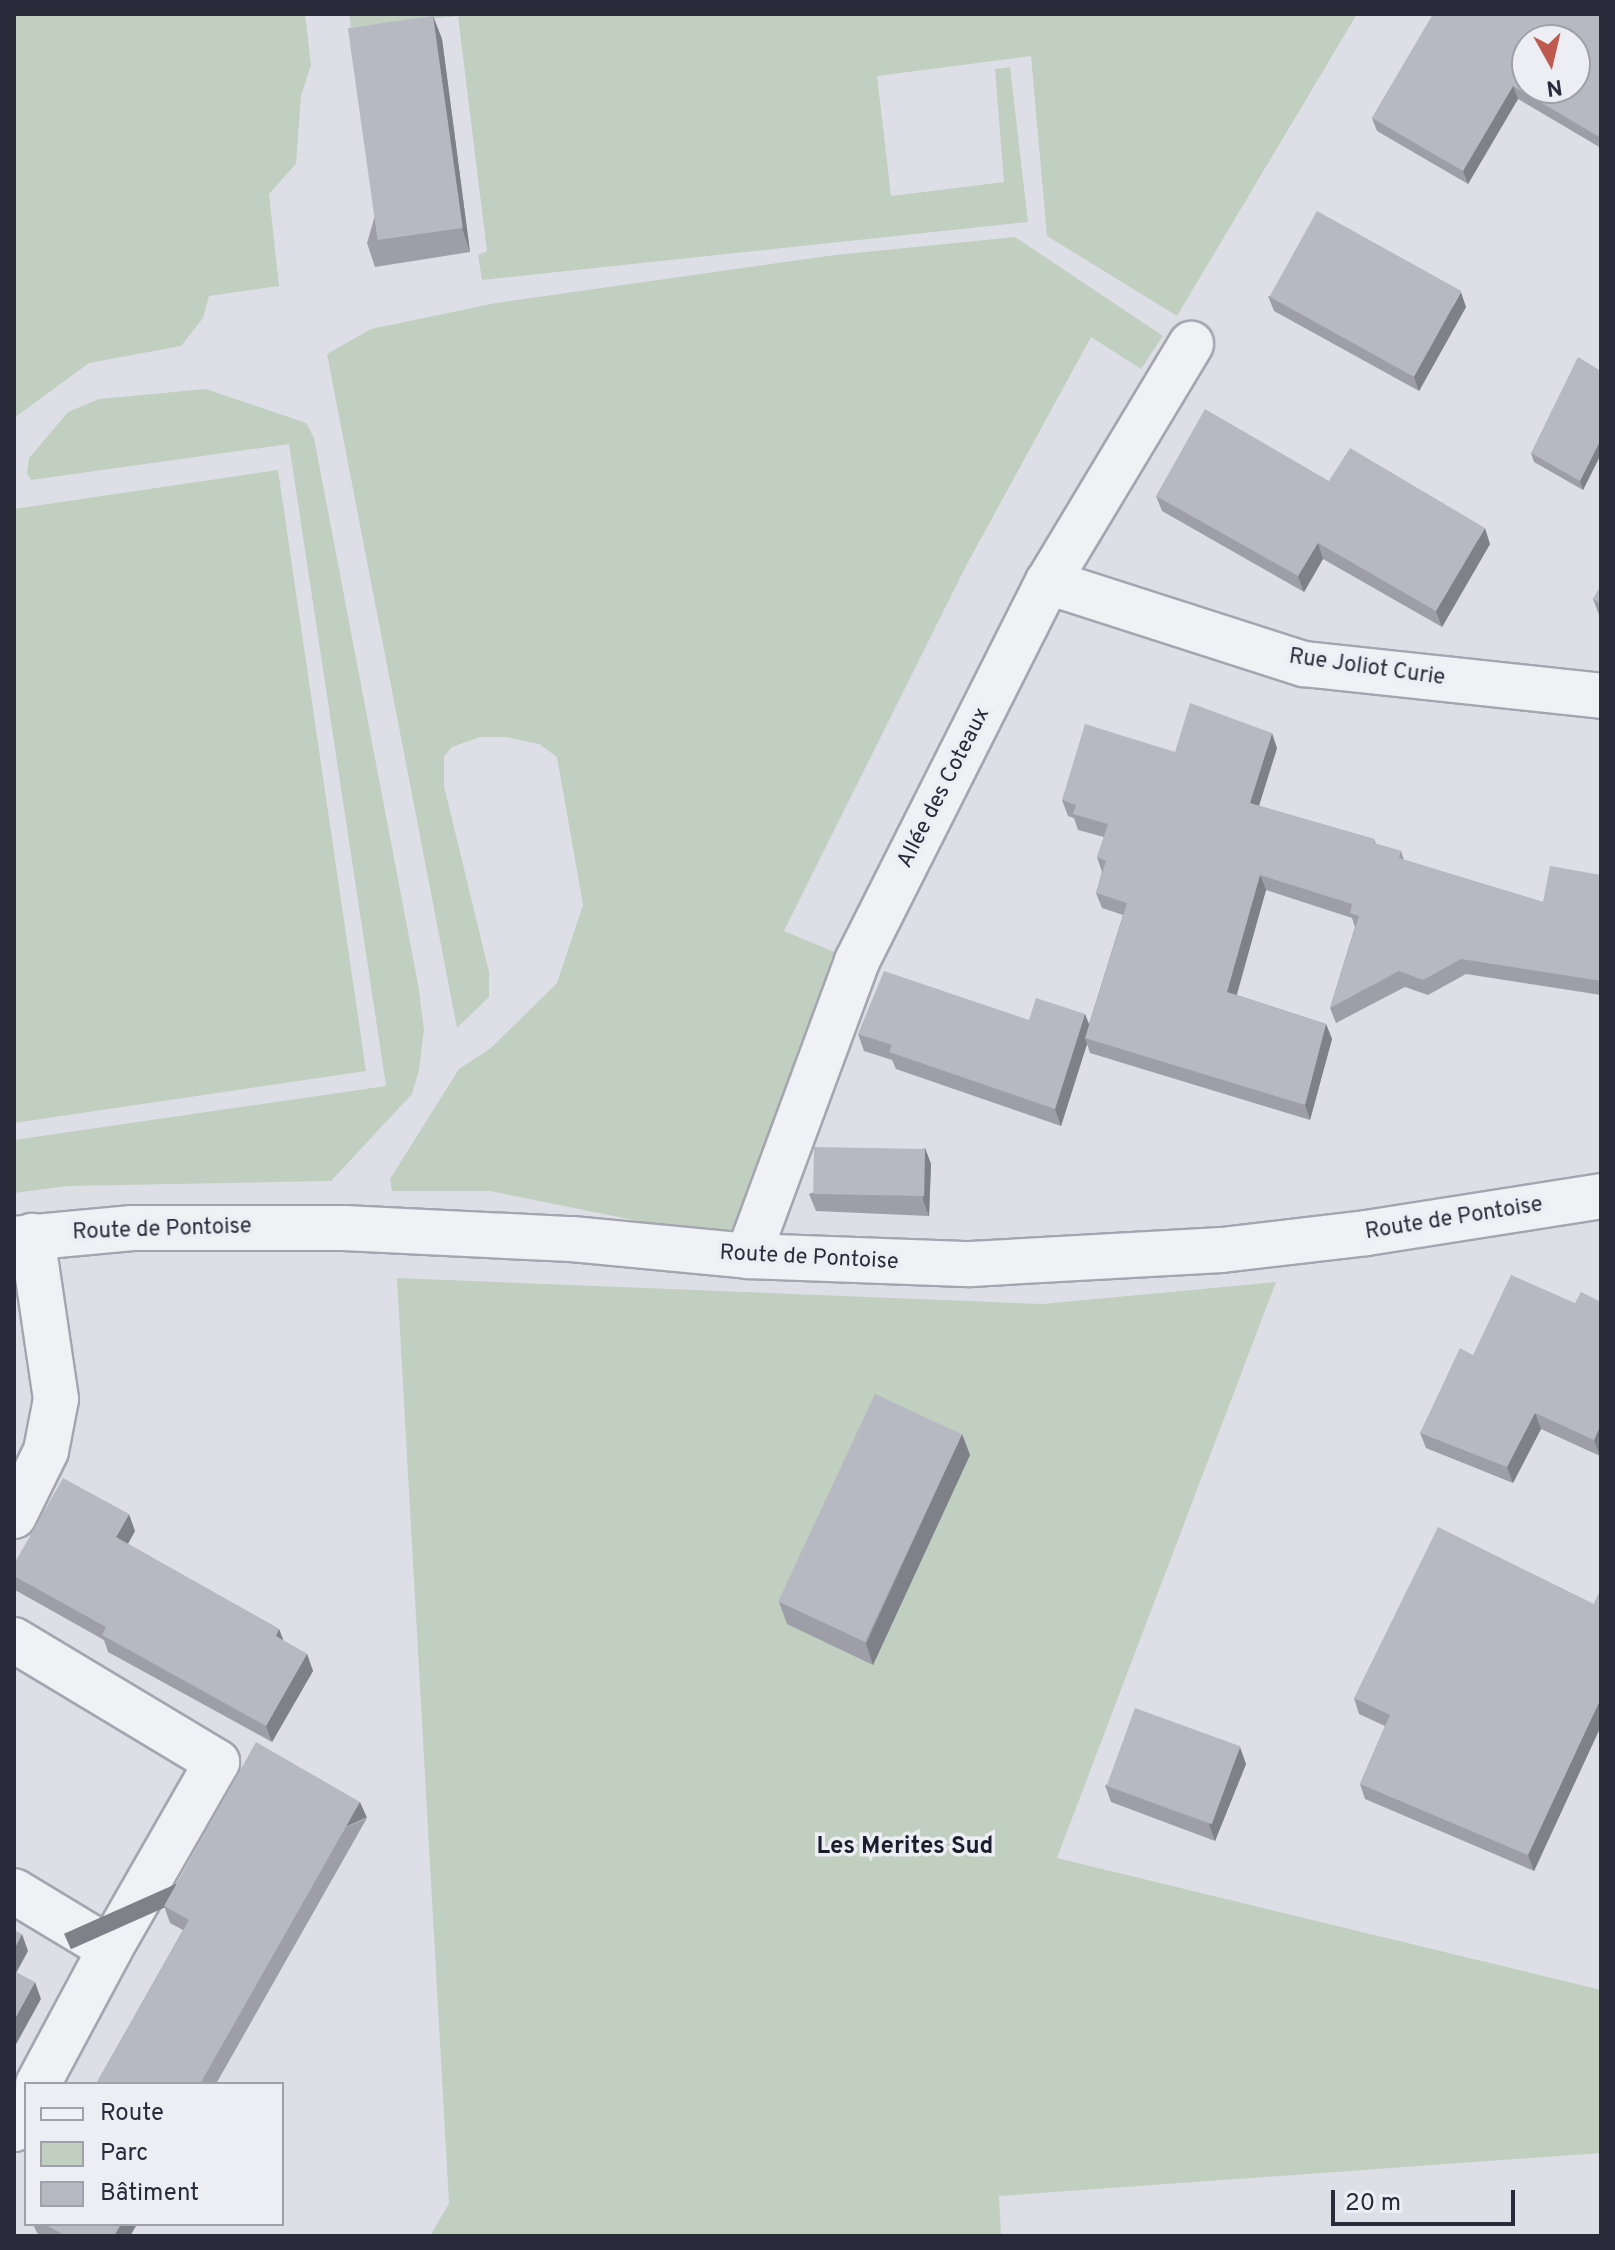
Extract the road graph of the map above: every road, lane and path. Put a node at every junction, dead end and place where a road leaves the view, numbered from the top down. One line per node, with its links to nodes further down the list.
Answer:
1 (1191, 344): 2 (street, Allée des Coteaux)
2 (1048, 582): 3 (street, Rue Joliot Curie); 6 (street, Allée des Coteaux)
3 (1601, 696)
4 (1601, 1196): 6 (street, Route de Pontoise)
5 (23, 1237): 6 (street, Route de Pontoise); 7 (street)
6 (748, 1256)
7 (14, 1516)
8 (14, 1640): 10 (street)
9 (14, 1891): 10 (street)
10 (110, 1949): 11 (street)
11 (39, 2082)
12 (24, 2111): 13 (street)
13 (14, 2129)

